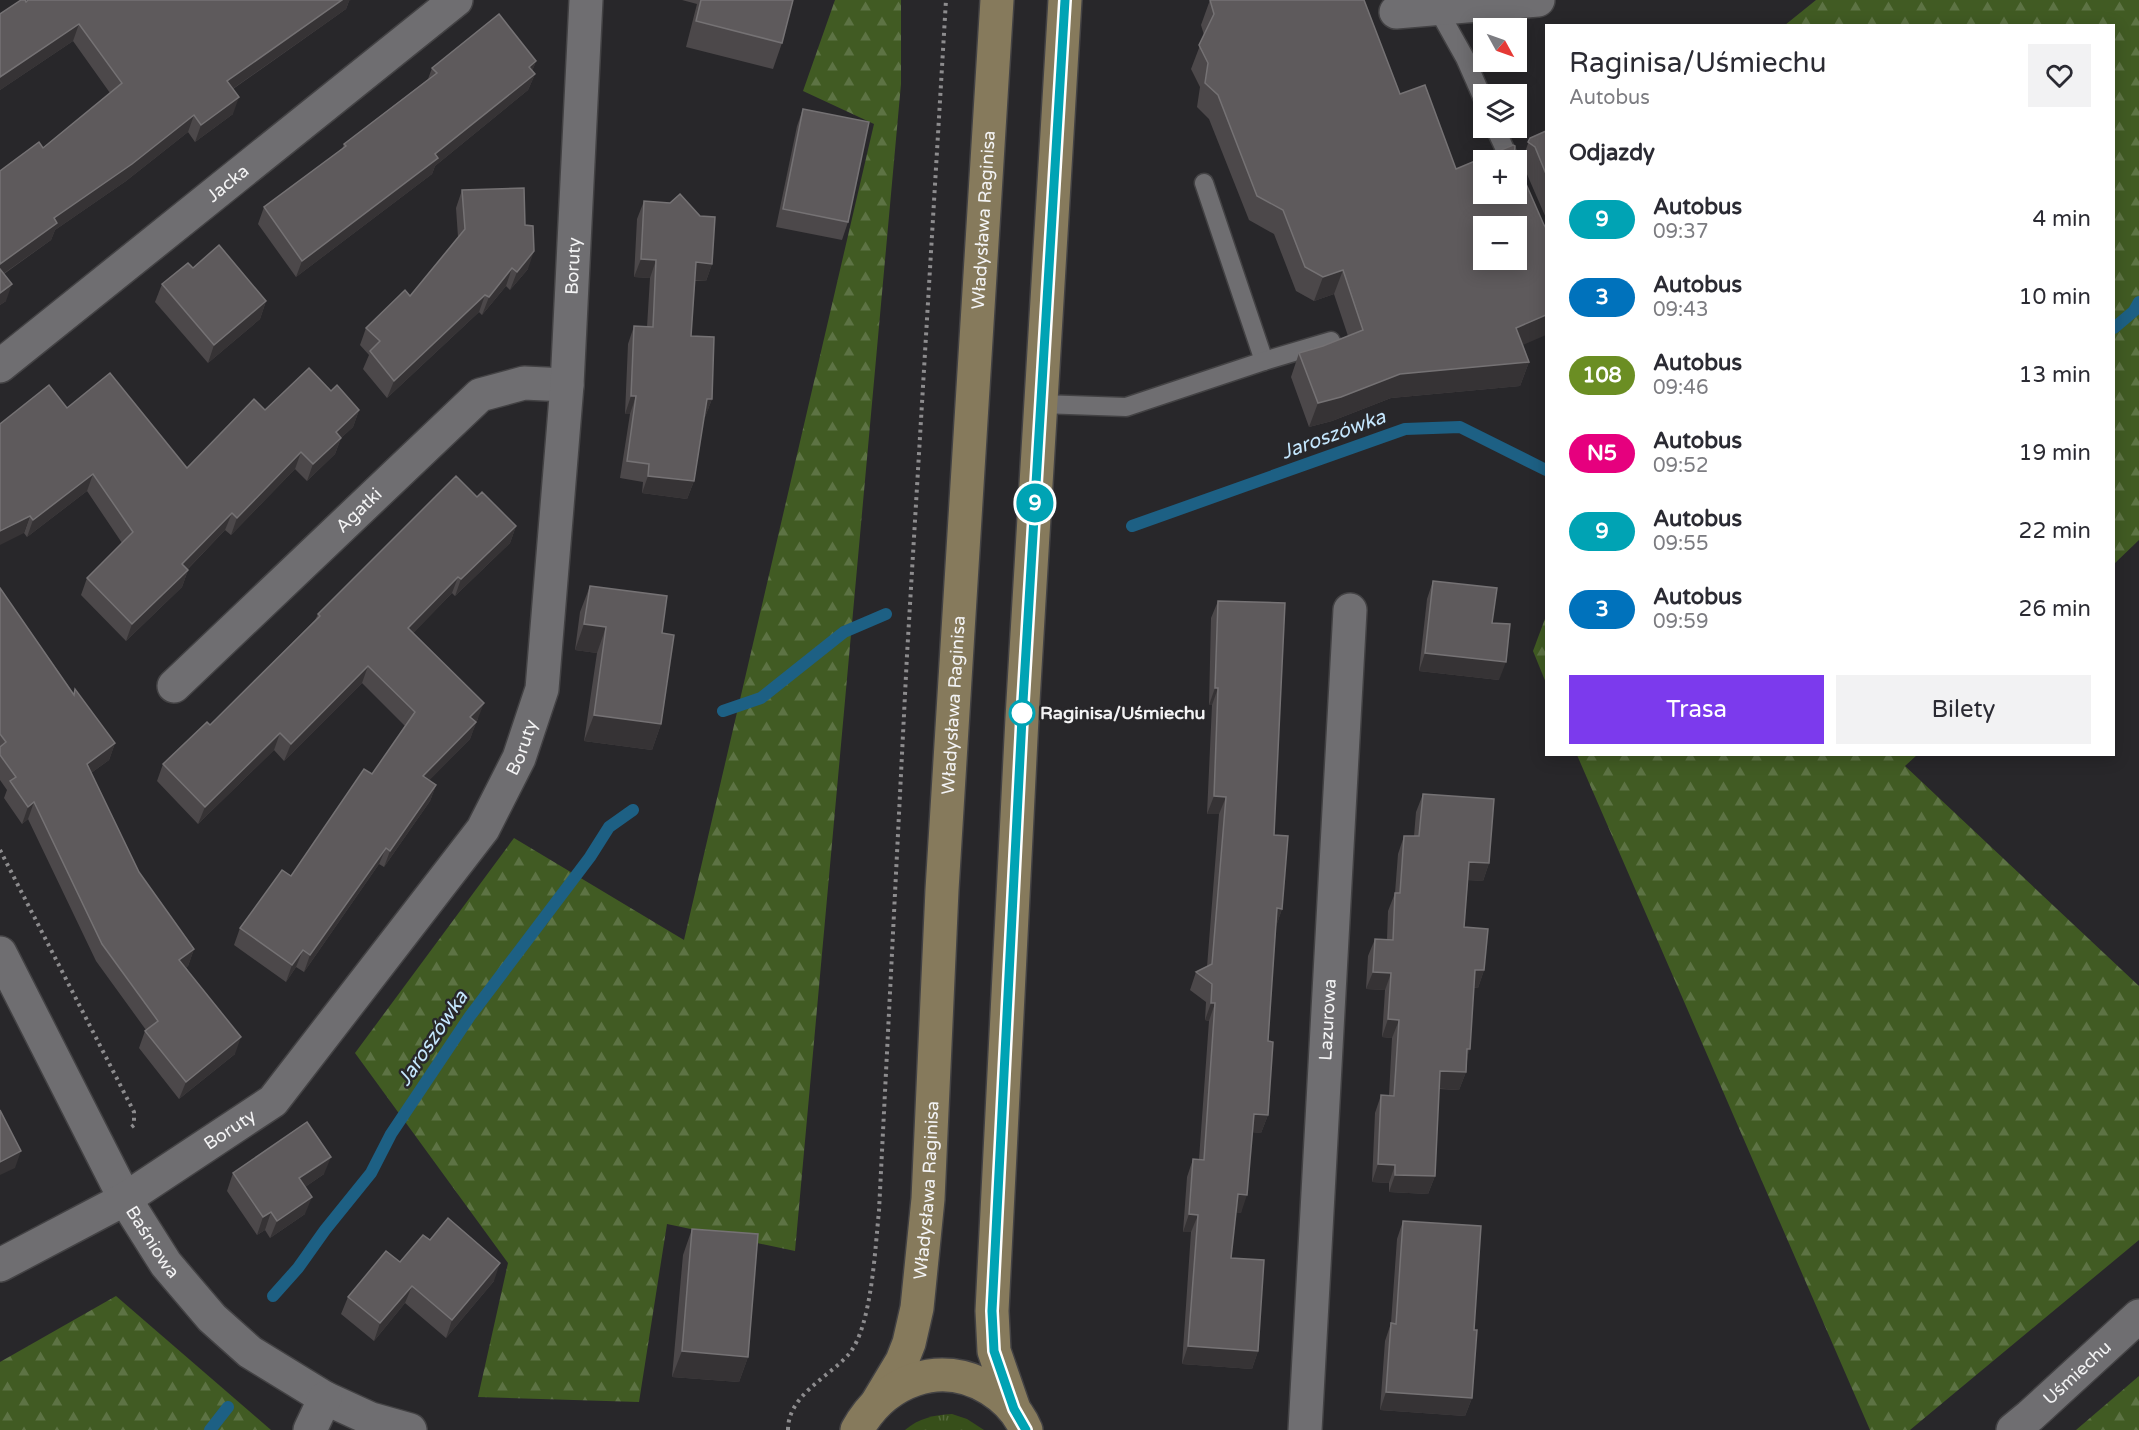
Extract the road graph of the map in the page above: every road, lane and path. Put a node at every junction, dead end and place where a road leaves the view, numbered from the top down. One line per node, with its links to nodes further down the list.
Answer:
1 (456, 0): 13 (street, Jacka)
2 (586, 0): 14 (street, Boruty)
3 (946, 0): 27 (path)
4 (997, 0): 23 (main road, Władysława Raginisa)
5 (1065, 0): 15 (main road)
6 (1539, 0): 7 (street)
7 (1437, 8): 8 (street); 9 (lane)
8 (1396, 12)
9 (1476, 84)
10 (1204, 183): 12 (lane)
11 (1331, 341): 12 (lane)
12 (1264, 361): 15 (lane)
13 (0, 366)
14 (567, 385): 17 (street, Agatki); 19 (street, Boruty)
15 (1041, 404): 24 (main road)
16 (1350, 610): 29 (street, Lazurowa)
17 (174, 686)
18 (0, 953): 19 (street, Baśniowa)
19 (125, 1199): 20 (street, Boruty); 22 (street, Baśniowa)
20 (0, 1265)
21 (2139, 1316): 30 (street, Uśmiechu)
22 (325, 1398): 25 (street); 26 (street, Baśniowa)
23 (878, 1401): 24 (main road); 28 (main road, Władysława Raginisa)
24 (1020, 1420)
25 (310, 1430)
26 (410, 1430)
27 (788, 1430)
28 (858, 1430)
29 (1305, 1430)
30 (2013, 1430)

